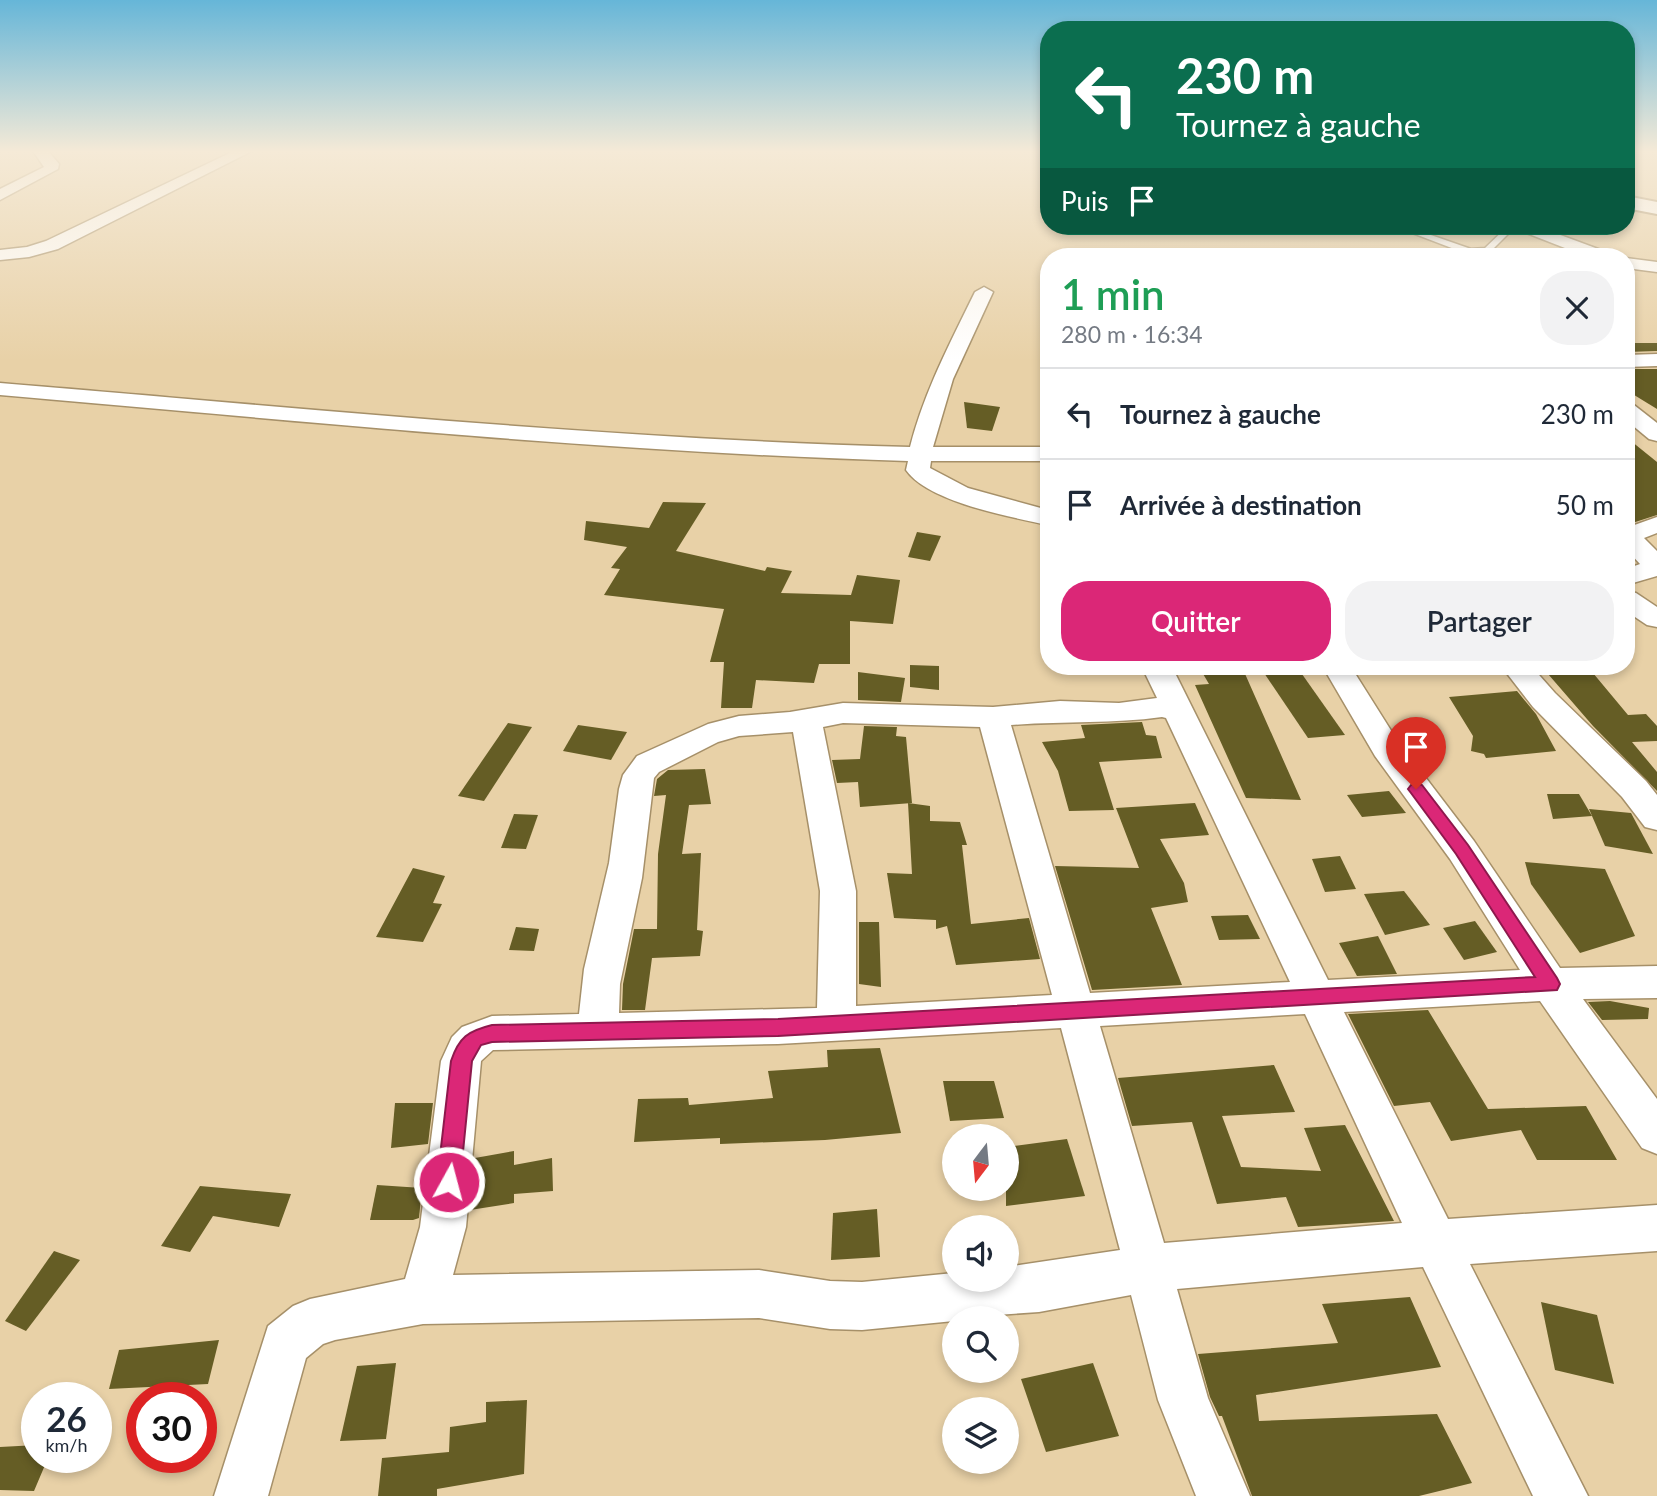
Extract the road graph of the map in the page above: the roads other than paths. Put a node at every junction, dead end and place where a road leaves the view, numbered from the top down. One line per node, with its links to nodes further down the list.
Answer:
1 (102, 221): 8 (street)
2 (1423, 235): 5 (lane)
3 (1503, 235): 6 (lane)
4 (1546, 235): 7 (street)
5 (1459, 248)
6 (1489, 248)
7 (1579, 248)
8 (0, 255)
9 (1635, 264): 10 (street)
10 (1657, 267)
11 (984, 292): 17 (street)
12 (1657, 360): 13 (street)
13 (1635, 361)
14 (0, 389): 17 (street)
15 (1635, 417): 16 (street)
16 (1657, 434)
17 (919, 453): 18 (street); 19 (street)
18 (1040, 454)
19 (1040, 516)
20 (1657, 524): 21 (street)
21 (1635, 532)
22 (1635, 544): 23 (street)
23 (1635, 574)
24 (1635, 606): 25 (street)
25 (1657, 620)
26 (1160, 675): 29 (street)
27 (1342, 675): 34 (street)
28 (1524, 675): 32 (street)
29 (1175, 710): 30 (street); 35 (street)
30 (993, 717): 31 (street); 36 (street)
31 (806, 720): 37 (street); 38 (street)
32 (1657, 818)
33 (1657, 982): 34 (street)
34 (1550, 984): 35 (street); 39 (street)
35 (1316, 998): 36 (street); 41 (street)
36 (1077, 1009): 37 (street); 42 (street)
37 (836, 1024): 38 (street)
38 (601, 1031): 43 (street)
39 (1657, 1134)
40 (1657, 1228): 41 (street)
41 (1436, 1243): 42 (street); 46 (street)
42 (1148, 1268): 43 (street); 45 (street)
43 (423, 1300): 44 (street)
44 (241, 1496)
45 (1223, 1496)
46 (1561, 1496)

